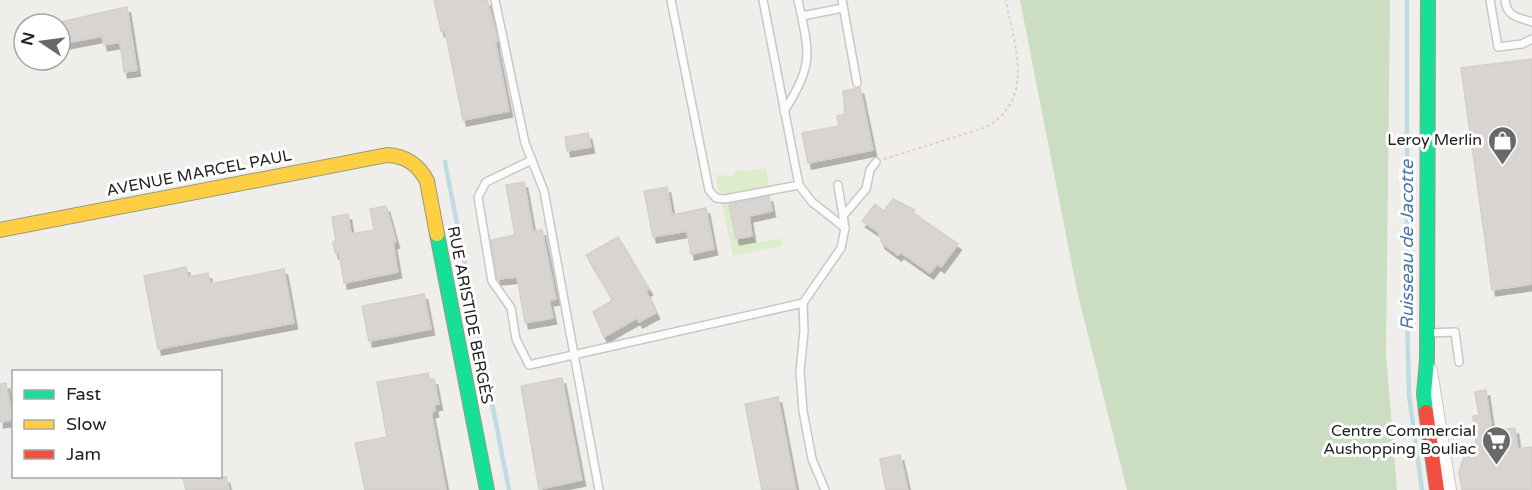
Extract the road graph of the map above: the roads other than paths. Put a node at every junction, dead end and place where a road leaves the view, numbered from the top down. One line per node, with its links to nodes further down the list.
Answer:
1 (495, 0): 16 (lane)
2 (671, 0): 18 (lane)
3 (763, 0): 14 (lane)
4 (798, 0): 10 (lane)
5 (842, 0): 9 (lane)
6 (1428, 0): 24 (street)
7 (1490, 0): 12 (lane)
8 (1505, 0): 11 (lane)
9 (843, 8): 10 (lane); 13 (lane)
10 (802, 16): 14 (lane)
11 (1532, 22)
12 (1532, 39)
13 (857, 83)
14 (784, 111): 18 (lane)
15 (404, 156): 22 (street, AVENUE MARCEL PAUL); 28 (street, RUE ARISTIDE BERGÈS)
16 (532, 160): 25 (lane); 25 (lane)
17 (876, 162): 20 (lane)
18 (799, 185): 21 (lane)
19 (838, 185): 20 (lane)
20 (843, 216): 21 (lane)
21 (845, 228): 23 (lane)
22 (0, 230)
23 (803, 303): 25 (lane); 30 (lane)
24 (1426, 333): 26 (street); 27 (lane)
25 (574, 355): 29 (lane)
26 (1427, 360): 31 (street); 32 (street)
27 (1459, 362)
28 (487, 490)
29 (600, 490)
30 (825, 490)
31 (1437, 490)
32 (1449, 490)

